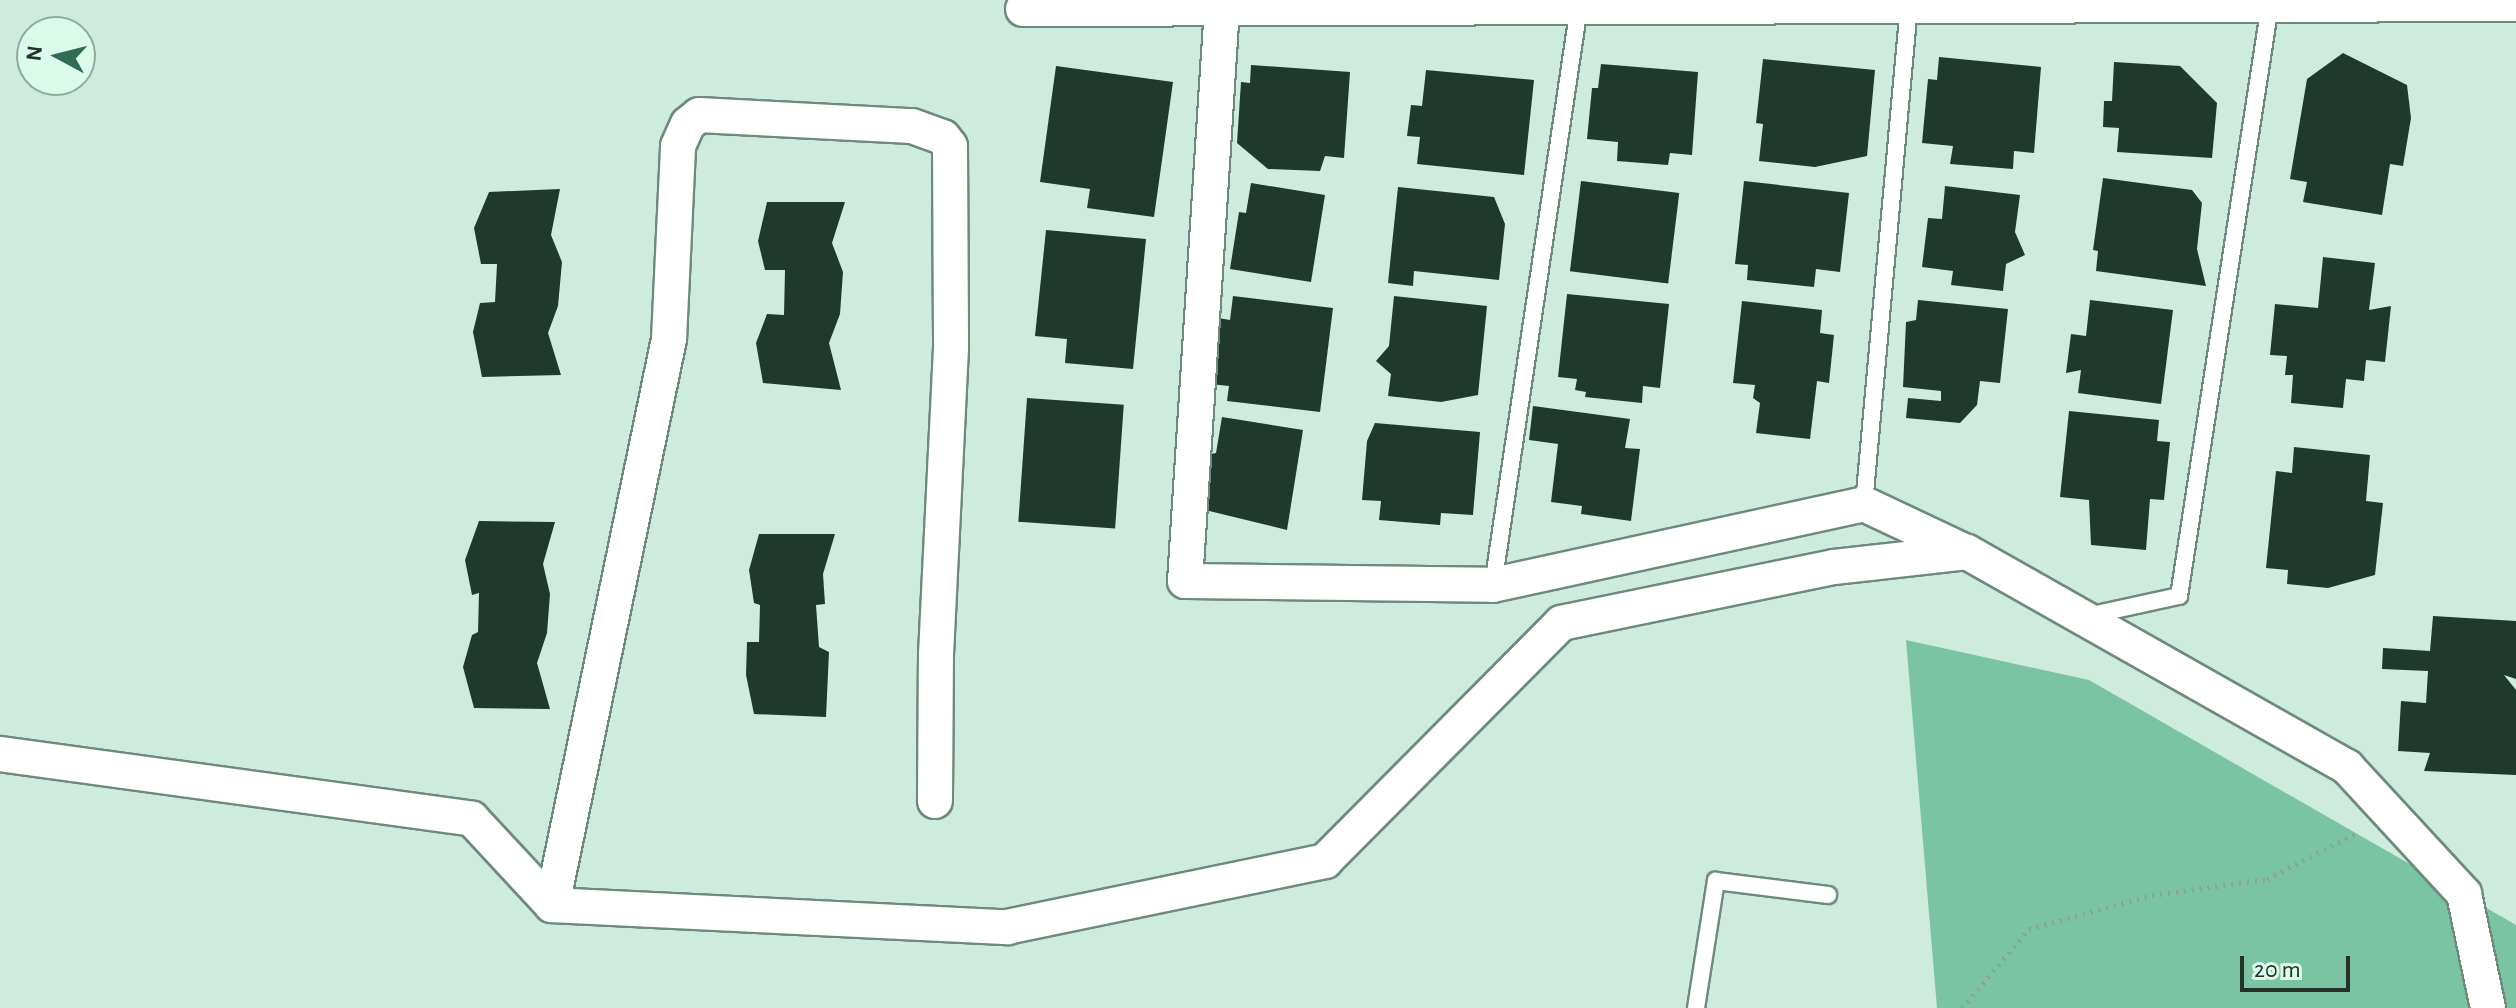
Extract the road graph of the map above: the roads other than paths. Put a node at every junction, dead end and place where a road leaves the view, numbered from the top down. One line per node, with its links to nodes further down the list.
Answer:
1 (2516, 4): 2 (street)
2 (2270, 5): 3 (street); 10 (lane)
3 (1909, 6): 4 (street); 7 (lane)
4 (1579, 7): 5 (street); 9 (lane)
5 (1222, 8): 6 (street); 9 (street)
6 (1023, 9)
7 (1864, 504): 8 (street); 9 (street)
8 (1967, 552): 10 (street); 14 (street)
9 (1493, 585)
10 (2082, 617): 16 (street)
11 (0, 754): 14 (street)
12 (935, 801): 14 (street)
13 (1828, 895): 15 (lane)
14 (552, 905)
15 (1696, 1008)
16 (2488, 1008)

